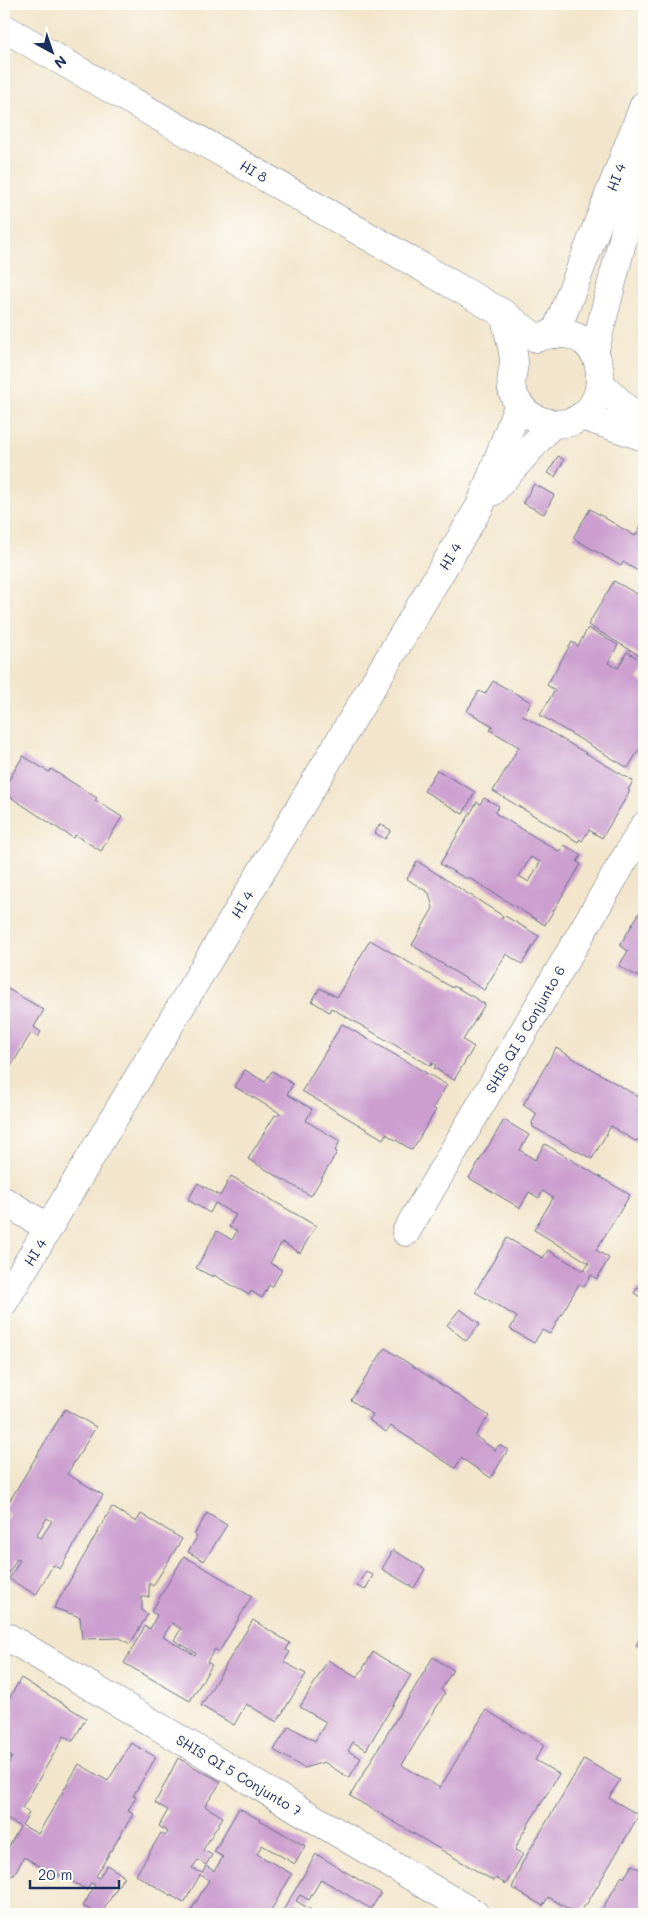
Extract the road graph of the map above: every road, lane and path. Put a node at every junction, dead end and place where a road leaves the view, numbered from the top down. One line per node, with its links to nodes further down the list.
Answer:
1 (4, 28): 4 (street, HI 8)
2 (644, 105): 5 (street, HI 4)
3 (644, 156): 6 (street, HI 4)
4 (504, 314): 5 (street, HI 8); 8 (street)
5 (555, 334): 6 (street, HI 8)
6 (594, 353): 7 (street)
7 (601, 384): 9 (street); 11 (street)
8 (519, 404): 10 (street); 13 (street, HI 4)
9 (582, 416): 10 (street); 12 (street)
10 (552, 424): 13 (street, HI 4)
11 (644, 426)
12 (644, 437)
13 (480, 506): 16 (street, HI 4)
14 (644, 826): 17 (street, SHIS QI 5 Conjunto 6)
15 (4, 1201): 16 (street)
16 (49, 1228): 18 (street, HI 4)
17 (406, 1232)
18 (4, 1302)
19 (4, 1635): 20 (street, SHIS QI 5 Conjunto 7)
20 (475, 1914)

